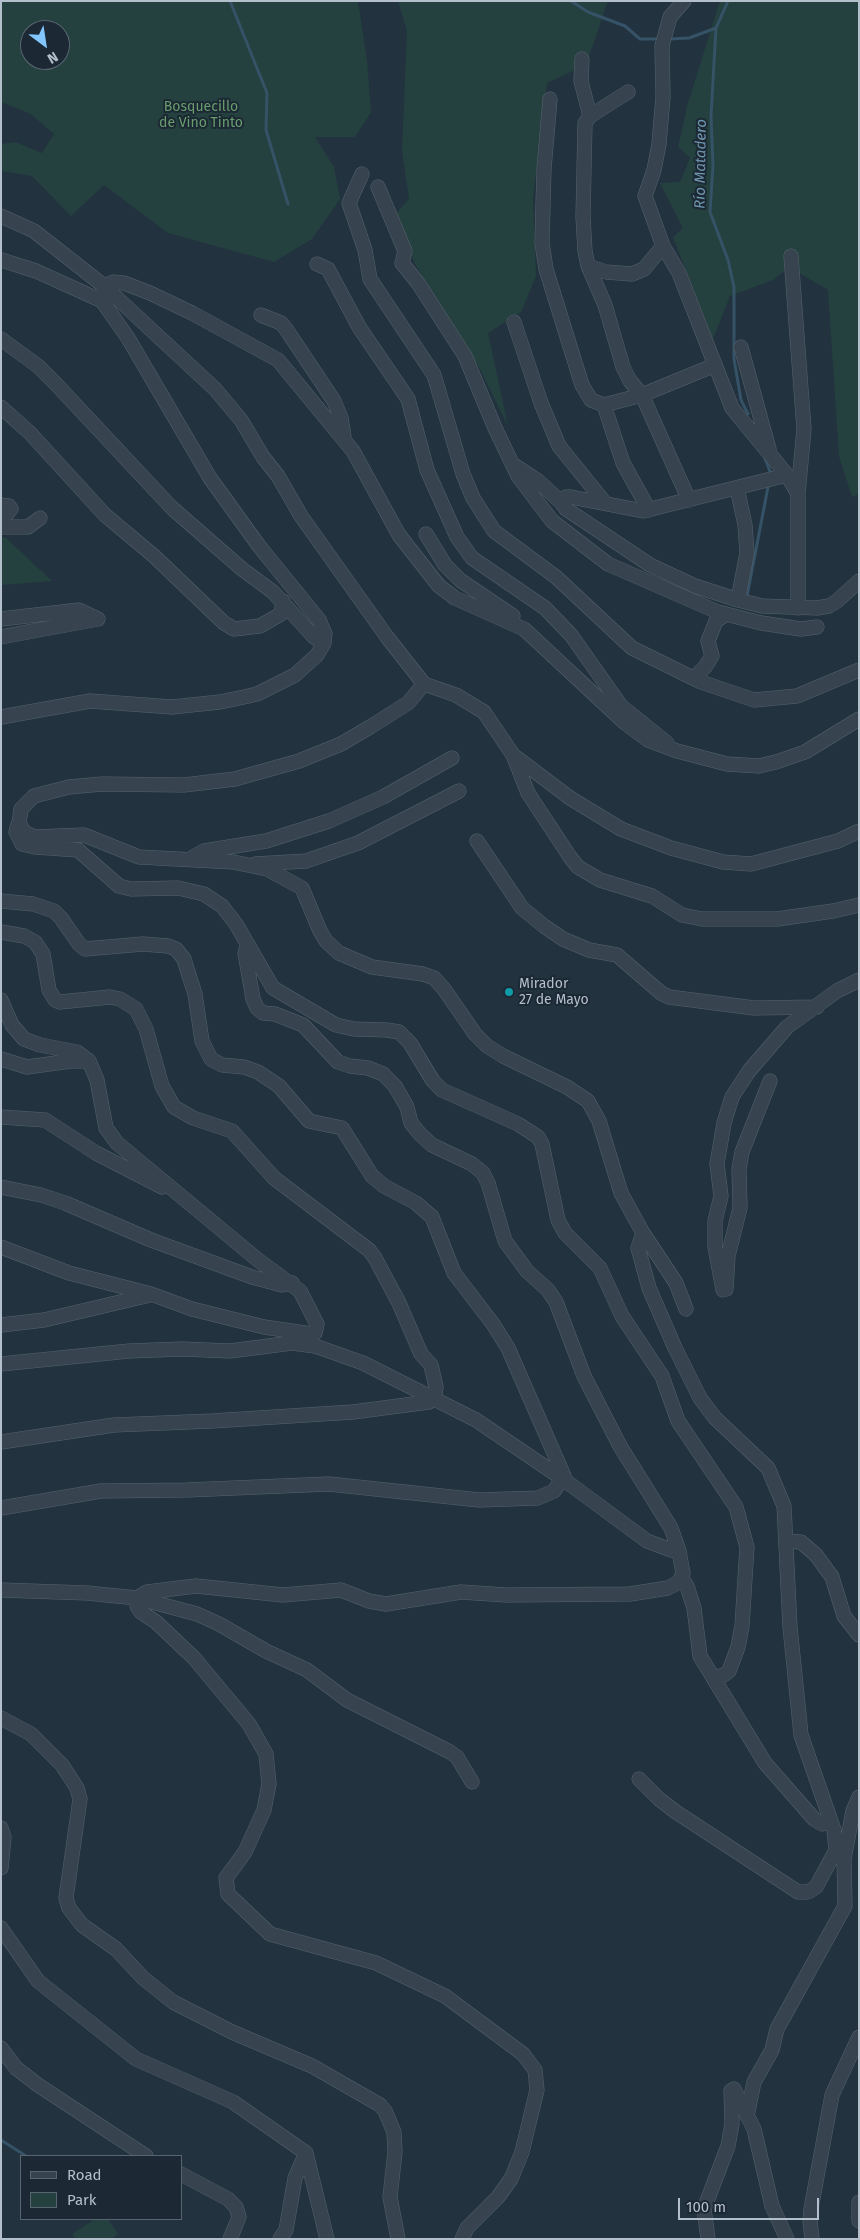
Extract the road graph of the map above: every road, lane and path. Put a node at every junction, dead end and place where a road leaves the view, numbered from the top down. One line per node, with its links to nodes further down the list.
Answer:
1 (684, 1): 9 (street)
2 (582, 59): 5 (street)
3 (628, 92): 5 (street)
4 (550, 99): 22 (street)
5 (590, 116): 13 (street)
6 (362, 174): 50 (street)
7 (378, 187): 26 (street)
8 (1, 216): 14 (street)
9 (663, 246): 13 (street); 20 (street)
10 (791, 256): 29 (street)
11 (1, 260): 15 (street)
12 (317, 264): 54 (street)
13 (588, 266): 21 (street)
14 (104, 286): 15 (street); 24 (street); 51 (street)
15 (102, 301): 48 (street)
16 (261, 315): 24 (street)
17 (514, 322): 32 (street)
18 (1, 339): 41 (street)
19 (741, 347): 25 (street)
20 (715, 365): 21 (street); 25 (street)
21 (642, 395): 22 (street); 30 (street)
22 (604, 405): 34 (street)
23 (1, 407): 41 (street)
24 (344, 438): 46 (street)
25 (770, 455): 27 (street)
26 (512, 464): 31 (street); 43 (street)
27 (786, 475): 28 (street); 29 (street)
28 (737, 488): 30 (street); 40 (street)
29 (798, 494): 42 (street)
30 (690, 500): 34 (street)
31 (562, 502): 32 (street); 40 (street)
32 (605, 503): 34 (street)
33 (1, 505): 36 (street)
34 (649, 510)
35 (40, 518): 37 (street)
36 (1, 521)
37 (1, 528)
38 (426, 534): 46 (street)
39 (859, 581): 42 (street)
40 (738, 600): 42 (street)
41 (283, 601): 48 (street)
42 (798, 608)
43 (726, 614): 45 (street); 50 (street)
44 (1, 619): 47 (street)
45 (817, 626)
46 (524, 629): 54 (street)
47 (1, 637)
48 (324, 643): 52 (street)
49 (859, 670): 50 (street)
50 (694, 678)
51 (424, 684): 55 (street); 58 (street)
52 (1, 717)
53 (859, 718): 54 (street)
54 (677, 751)
55 (513, 755): 59 (street); 64 (street)
56 (452, 758): 61 (street)
57 (459, 791): 62 (street)
58 (19, 824): 61 (street); 66 (street)
59 (859, 830)
60 (477, 841): 69 (street)
61 (190, 858): 62 (street)
62 (247, 865): 76 (street)
63 (1, 901): 86 (street)
64 (859, 905)
65 (1, 932): 84 (street)
66 (248, 944): 89 (street); 94 (street)
67 (859, 980): 69 (street)
68 (1, 1000): 71 (street)
69 (817, 1007): 72 (street)
70 (1, 1059): 71 (street)
71 (88, 1061): 74 (street)
72 (770, 1081)
73 (1, 1117): 74 (street)
74 (168, 1186): 78 (street)
75 (1, 1187): 78 (street)
76 (643, 1233): 80 (street); 88 (street)
77 (2, 1245): 79 (street)
78 (292, 1283): 82 (street)
79 (151, 1294): 81 (street); 82 (street)
80 (686, 1309)
81 (1, 1325)
82 (308, 1339): 83 (street); 84 (street)
83 (1, 1364)
84 (433, 1399): 85 (street); 86 (street)
85 (1, 1442)
86 (563, 1479): 87 (street); 89 (street)
87 (1, 1508)
88 (787, 1541): 93 (street); 99 (street)
89 (679, 1551): 90 (street)
90 (682, 1580): 92 (street); 94 (street)
91 (1, 1590): 92 (street)
92 (136, 1598): 97 (street); 115 (street)
93 (859, 1635)
94 (713, 1678): 99 (street)
95 (1, 1718): 114 (street)
96 (639, 1779): 99 (street)
97 (472, 1782)
98 (859, 1796): 105 (street)
99 (831, 1822)
100 (1, 1828): 101 (street)
101 (1, 1868)
102 (1, 1928): 106 (street)
103 (859, 2037): 118 (street)
104 (1, 2048): 107 (street)
105 (746, 2116): 116 (street); 117 (street)
106 (306, 2153): 112 (street); 113 (street)
107 (144, 2155)
108 (182, 2175): 111 (street)
109 (859, 2202): 110 (street)
110 (859, 2221)
111 (230, 2239)
112 (280, 2239)
113 (327, 2239)
114 (398, 2239)
115 (462, 2239)
116 (708, 2239)
117 (787, 2239)
118 (812, 2239)

